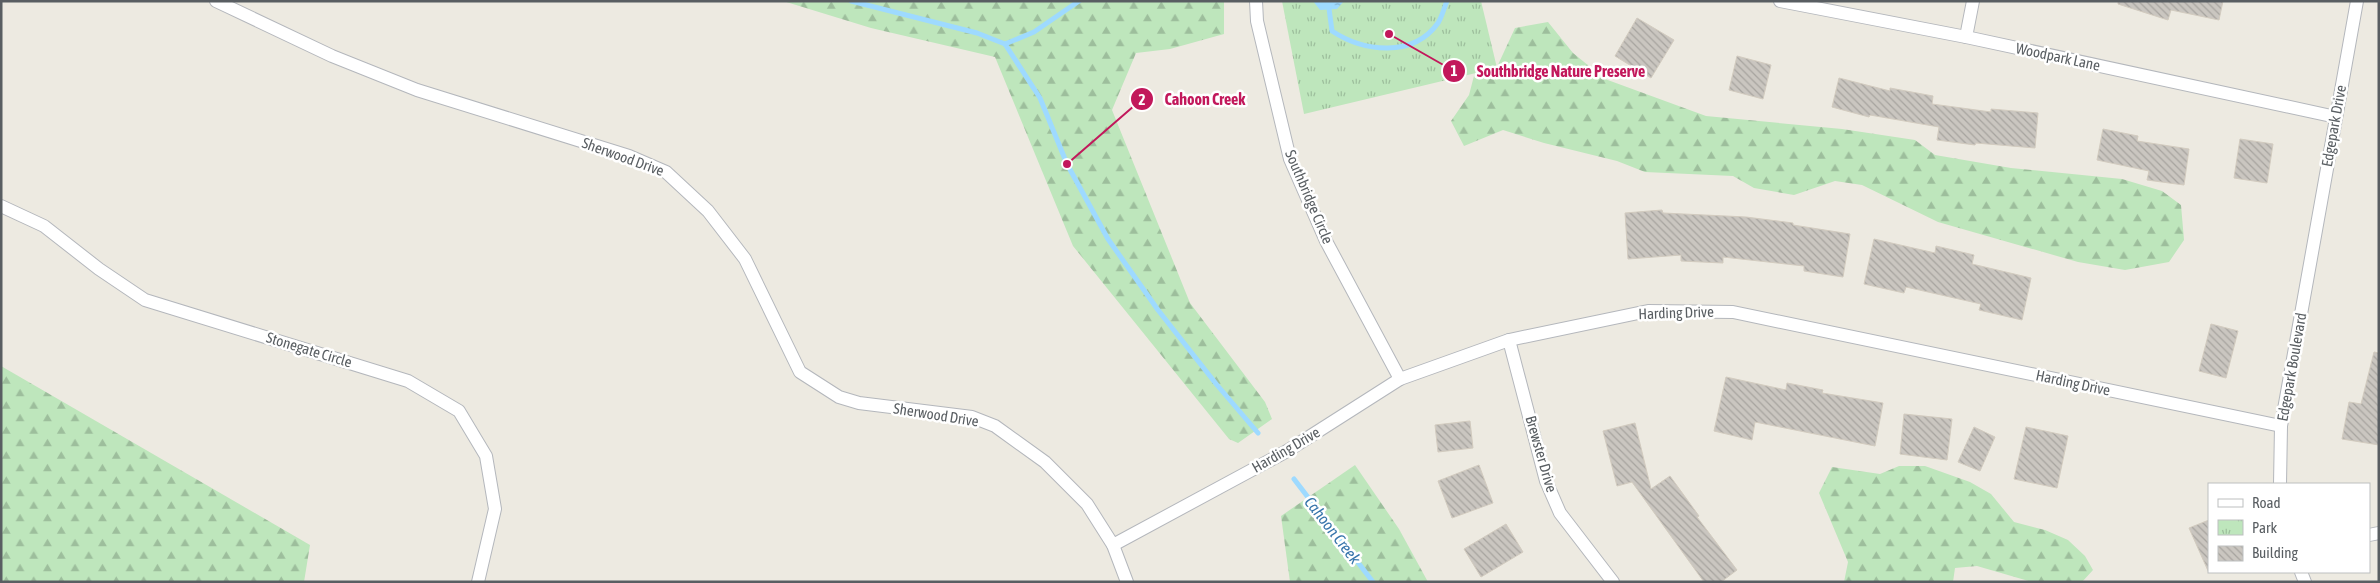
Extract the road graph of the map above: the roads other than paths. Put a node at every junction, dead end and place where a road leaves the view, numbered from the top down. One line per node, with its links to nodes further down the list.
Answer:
1 (216, 1): 14 (street, Sherwood Drive)
2 (1256, 1): 11 (street, Southbridge Circle)
3 (1780, 1): 6 (street, Woodpark Lane)
4 (1973, 1): 6 (street)
5 (2357, 1): 7 (street, Edgepark Drive)
6 (1966, 37): 7 (street, Woodpark Lane)
7 (2336, 117): 9 (street, Edgepark Drive)
8 (1, 206): 15 (street, Stonegate Circle)
9 (2312, 251): 12 (street, Edgepark Boulevard)
10 (1509, 340): 11 (street, Harding Drive); 12 (street, Harding Drive); 17 (street, Brewster Drive)
11 (1400, 379): 14 (street, Harding Drive)
12 (2281, 426): 13 (street, Edgepark Boulevard)
13 (2280, 483)
14 (1113, 544): 16 (street, Sherwood Drive)
15 (478, 582)
16 (1127, 582)
17 (1613, 582)

